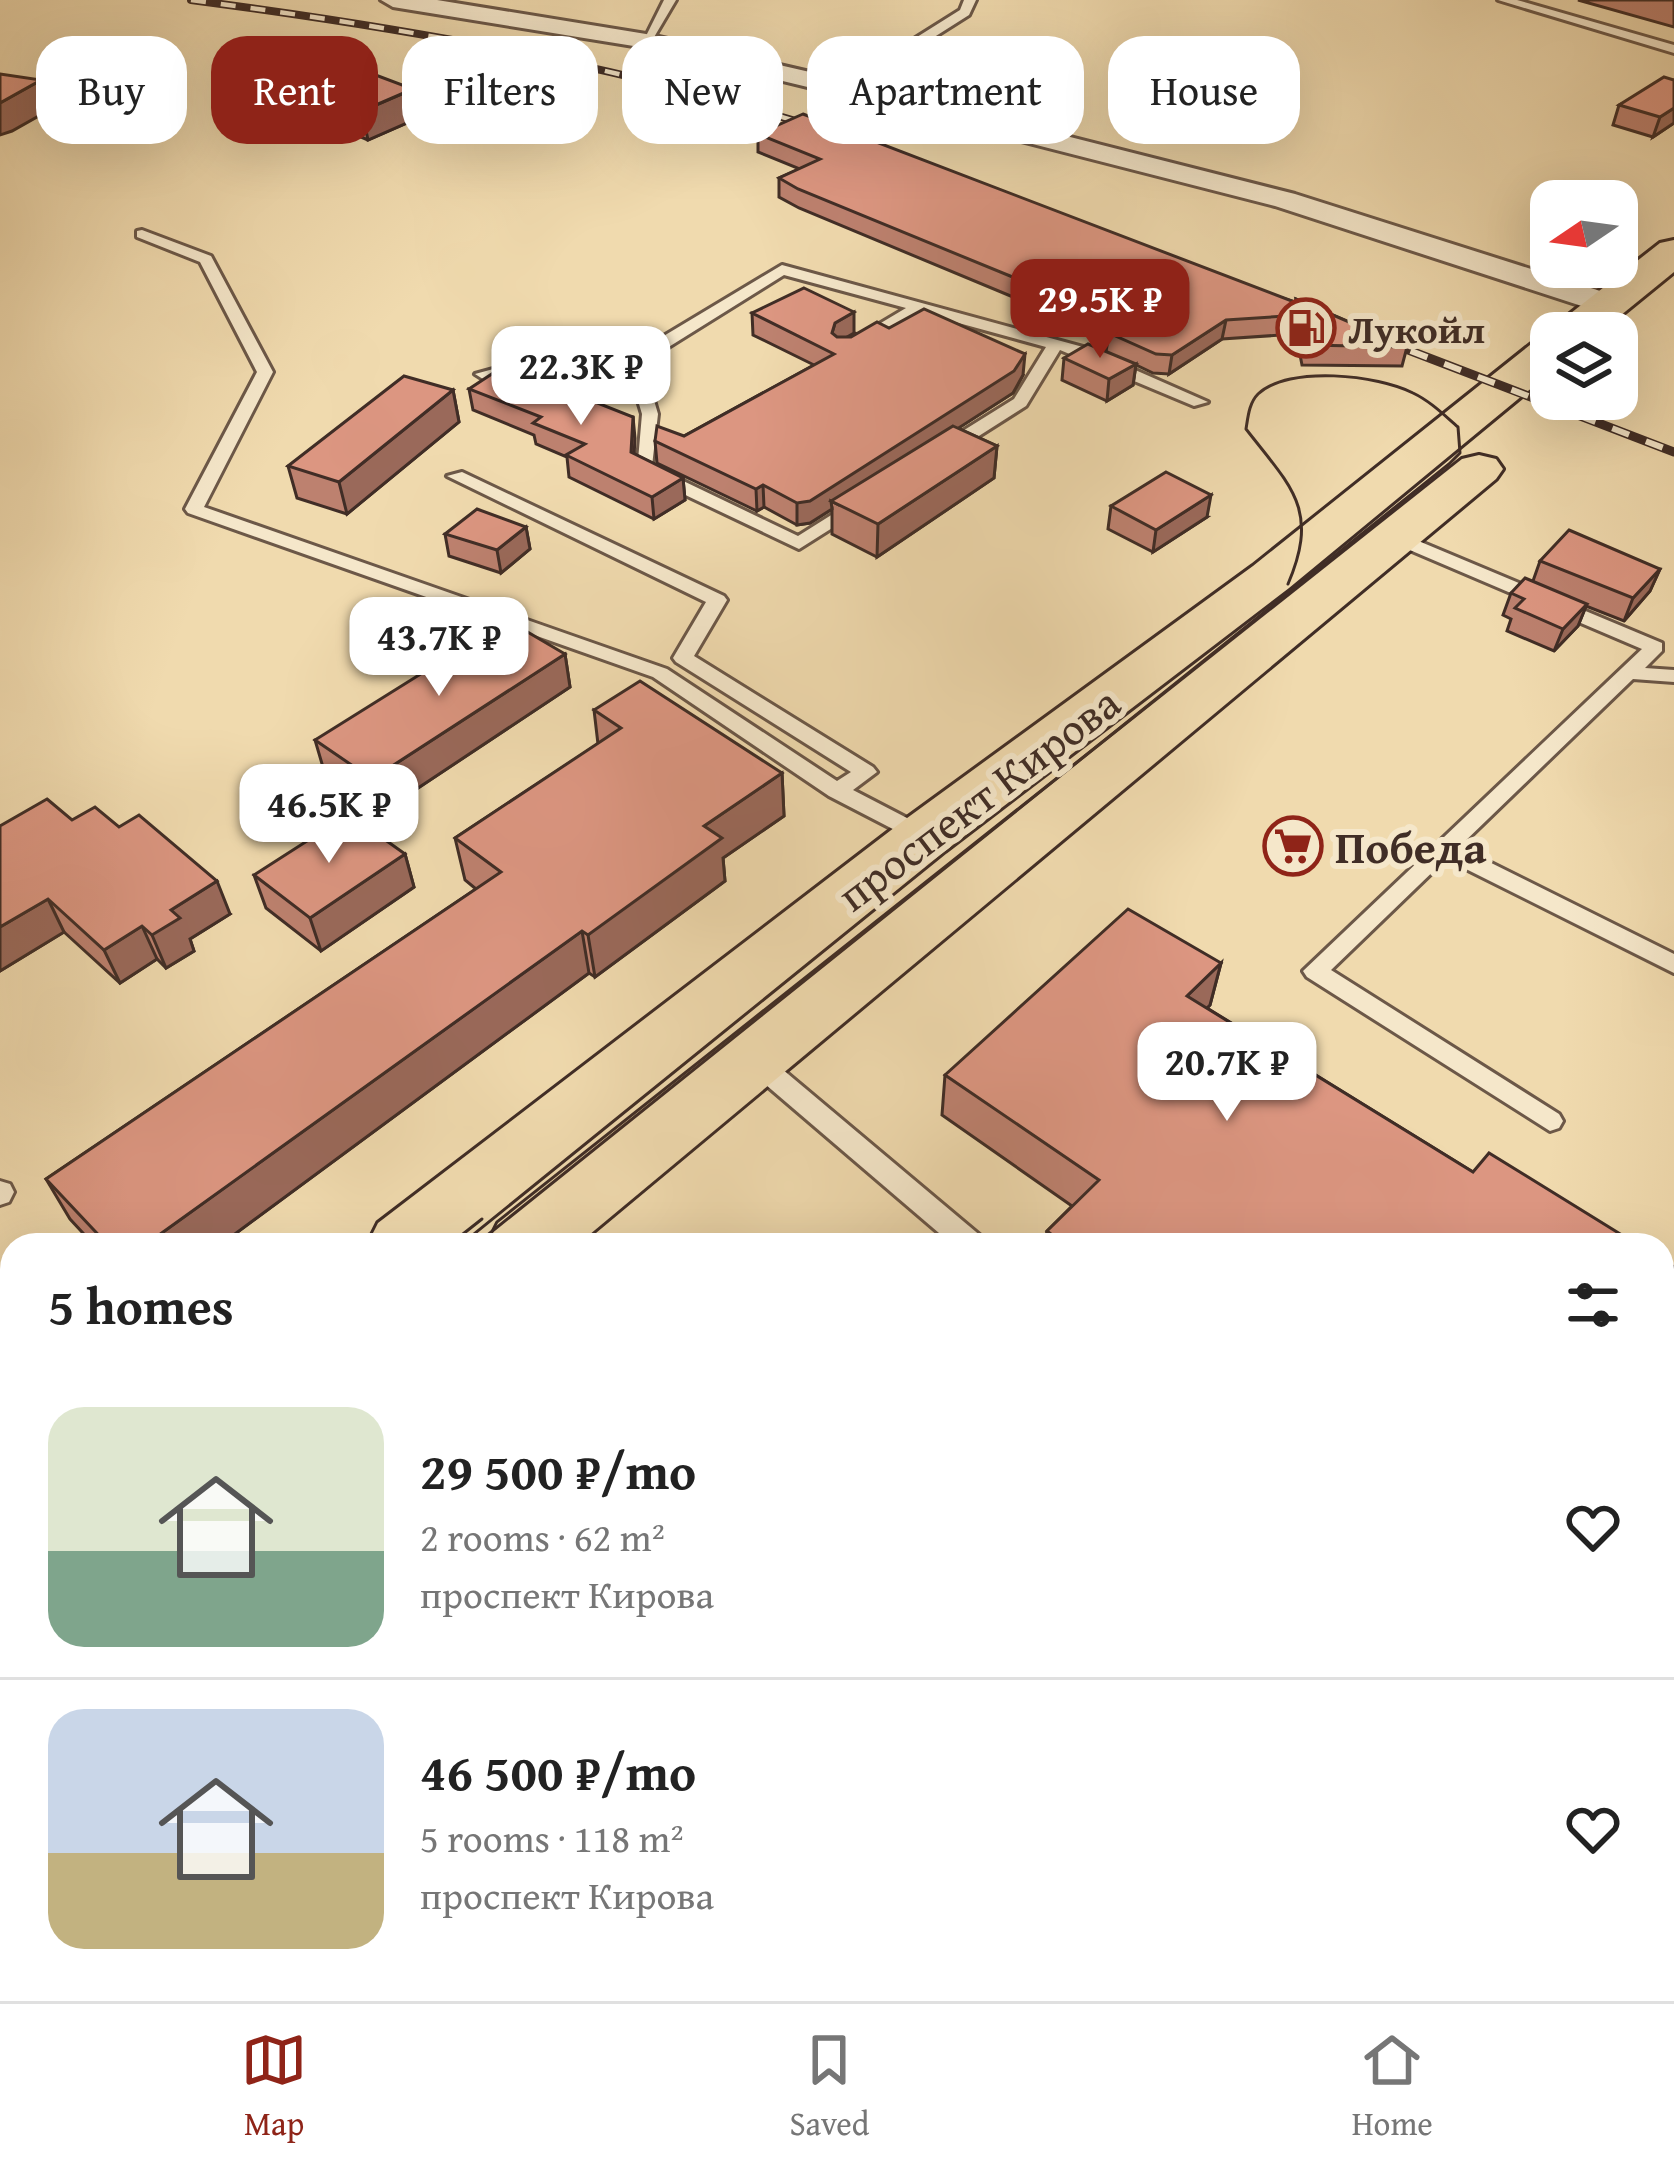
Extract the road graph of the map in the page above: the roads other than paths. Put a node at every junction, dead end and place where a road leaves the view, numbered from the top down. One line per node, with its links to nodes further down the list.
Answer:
1 (393, 0): 7 (street)
2 (670, 0): 5 (lane)
3 (970, 0): 6 (lane)
4 (1504, 0): 8 (lane)
5 (649, 36)
6 (927, 36)
7 (622, 37)
8 (1674, 50)
9 (1065, 144): 13 (street)
10 (142, 234): 30 (lane)
11 (1674, 252): 13 (main road)
12 (1674, 297): 16 (main road)
13 (1608, 304): 15 (main road)
14 (920, 307): 17 (lane); 18 (lane); 19 (lane)
15 (1598, 312)
16 (1638, 329)
17 (1056, 344): 22 (lane); 24 (lane)
18 (843, 351)
19 (634, 361): 21 (lane); 26 (lane)
20 (1530, 367): 31 (main road, проспект Кирова)
21 (483, 374)
22 (1200, 401)
23 (1534, 420): 27 (main road, проспект Кирова)
24 (920, 466)
25 (456, 476): 30 (lane)
26 (879, 492)
27 (1397, 538): 28 (lane); 34 (main road, проспект Кирова)
28 (1631, 673): 29 (lane); 32 (lane)
29 (1674, 676)
30 (837, 791): 31 (lane)
31 (924, 836): 36 (main road, проспект Кирова)
32 (1444, 849): 33 (lane); 35 (lane)
33 (1674, 964)
34 (752, 1059): 37 (main road, проспект Кирова); 38 (lane)
35 (1550, 1121)
36 (419, 1233)
37 (539, 1233)
38 (958, 1233)

